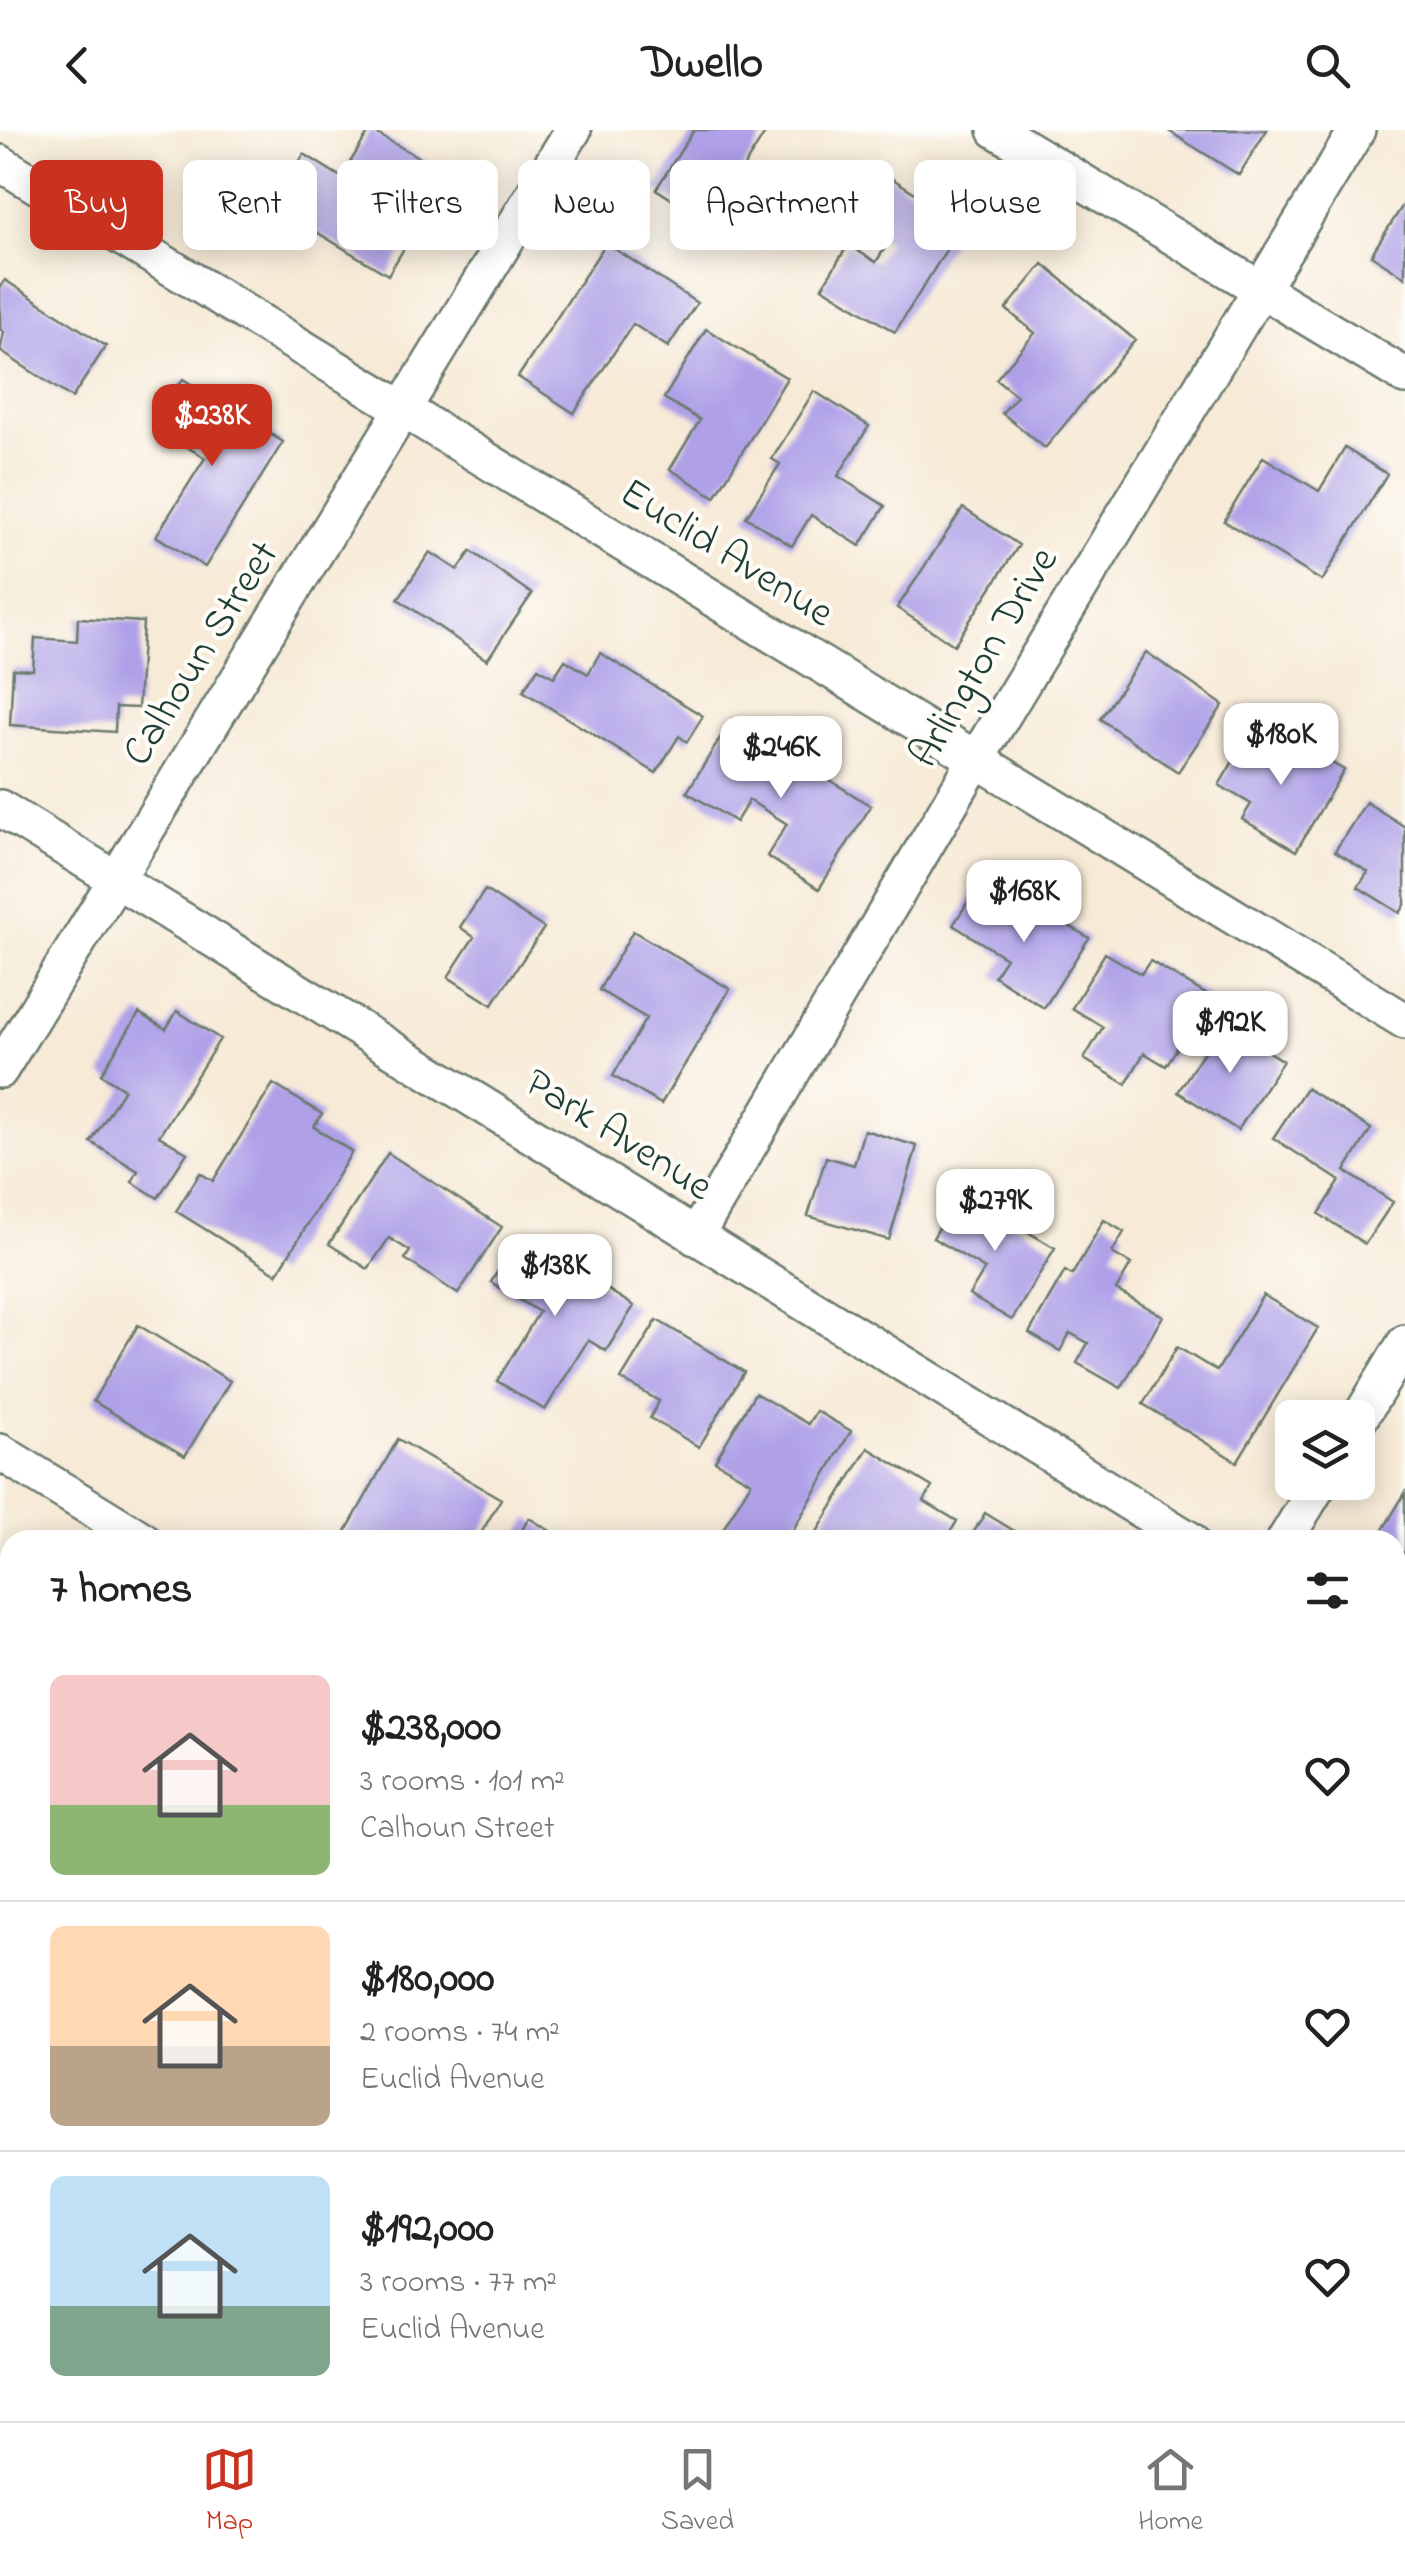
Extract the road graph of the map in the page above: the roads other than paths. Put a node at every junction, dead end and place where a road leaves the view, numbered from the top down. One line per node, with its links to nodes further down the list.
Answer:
1 (573, 130): 7 (street, Calhoun Street)
2 (996, 130): 5 (street)
3 (1357, 130): 5 (street, Arlington Drive)
4 (0, 162): 7 (street, Euclid Avenue)
5 (1260, 288): 6 (street); 8 (street, Arlington Drive)
6 (1405, 376)
7 (406, 409): 8 (street, Euclid Avenue); 10 (street, Calhoun Street)
8 (976, 761): 11 (street, Euclid Avenue); 13 (street, Arlington Drive)
9 (0, 808): 10 (street, Park Avenue)
10 (115, 880): 12 (street, Calhoun Street); 13 (street, Park Avenue)
11 (1405, 1021)
12 (0, 1070)
13 (695, 1236): 19 (street, Park Avenue)
14 (1405, 1343): 15 (street)
15 (1371, 1400)
16 (0, 1452): 18 (street)
17 (1309, 1500): 20 (street)
18 (126, 1530)
19 (1174, 1530)
20 (1292, 1530)

